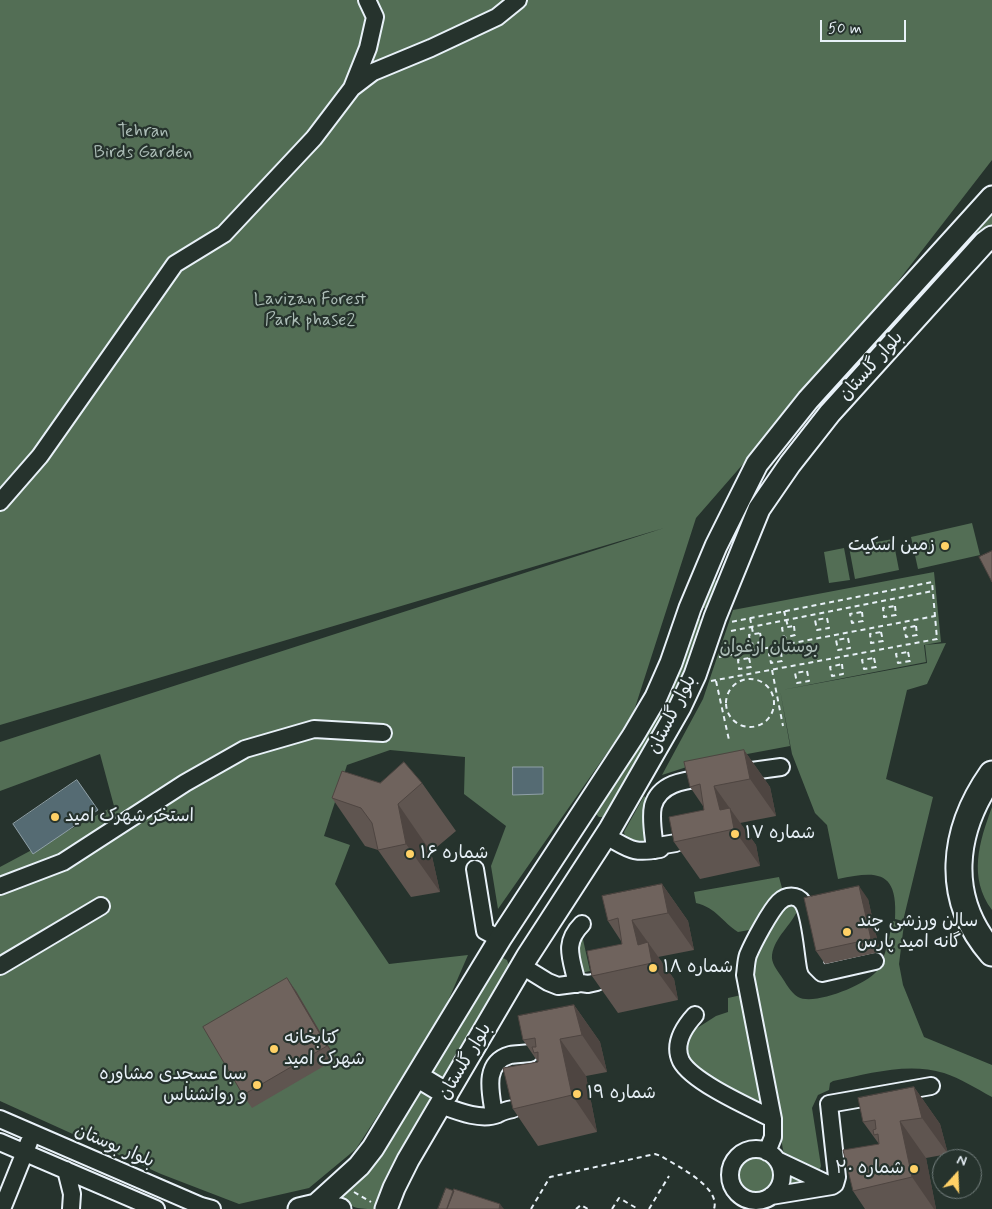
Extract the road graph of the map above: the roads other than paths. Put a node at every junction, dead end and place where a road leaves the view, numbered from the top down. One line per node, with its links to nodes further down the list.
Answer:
1 (367, 0): 3 (street)
2 (518, 0): 3 (street)
3 (352, 88): 8 (street)
4 (992, 197): 6 (main road, بلوار گلستان)
5 (988, 240): 7 (main road, بلوار گلستان)
6 (928, 268): 7 (main road); 9 (main road, بلوار گلستان)
7 (943, 288): 10 (main road, بلوار گلستان)
8 (0, 502)
9 (690, 608): 10 (main road); 14 (main road, بلوار گلستان)
10 (715, 617): 15 (main road, بلوار گلستان)
11 (383, 733): 19 (street)
12 (781, 767): 17 (street)
13 (992, 774): 23 (highway)
14 (583, 810): 15 (main road); 22 (main road, بلوار گلستان)
15 (608, 832): 17 (street); 25 (main road, بلوار گلستان)
16 (677, 847): 17 (street)
17 (658, 850)
18 (475, 870): 22 (street)
19 (0, 886)
20 (101, 906): 26 (street)
21 (582, 924): 25 (street)
22 (500, 939): 25 (main road); 29 (main road, بلوار گلستان)
23 (992, 953)
24 (875, 961): 33 (street)
25 (525, 962): 31 (main road, بلوار گلستان)
26 (0, 966)
27 (695, 1015): 33 (street)
28 (530, 1053): 31 (street)
29 (417, 1076): 31 (main road); 44 (main road, بلوار گلستان)
30 (931, 1086): 40 (street)
31 (444, 1100): 43 (main road, بلوار گلستان)
32 (0, 1119): 34 (street, بلوار بوستان)
33 (773, 1119): 37 (street)
34 (33, 1133): 36 (street); 49 (street, بلوار بوستان)
35 (0, 1142): 36 (street)
36 (25, 1152): 38 (street); 45 (street)
37 (772, 1156): 40 (street); 41 (street); 42 (street)
38 (66, 1170): 39 (street); 46 (street)
39 (94, 1182): 47 (street); 48 (street)
40 (832, 1186): 41 (street)
41 (766, 1201): 42 (street)
42 (741, 1202)
43 (379, 1206)
44 (307, 1207): 50 (main road)
45 (2, 1209)
46 (71, 1209)
47 (79, 1209)
48 (156, 1209)
49 (212, 1209)
50 (340, 1209)

